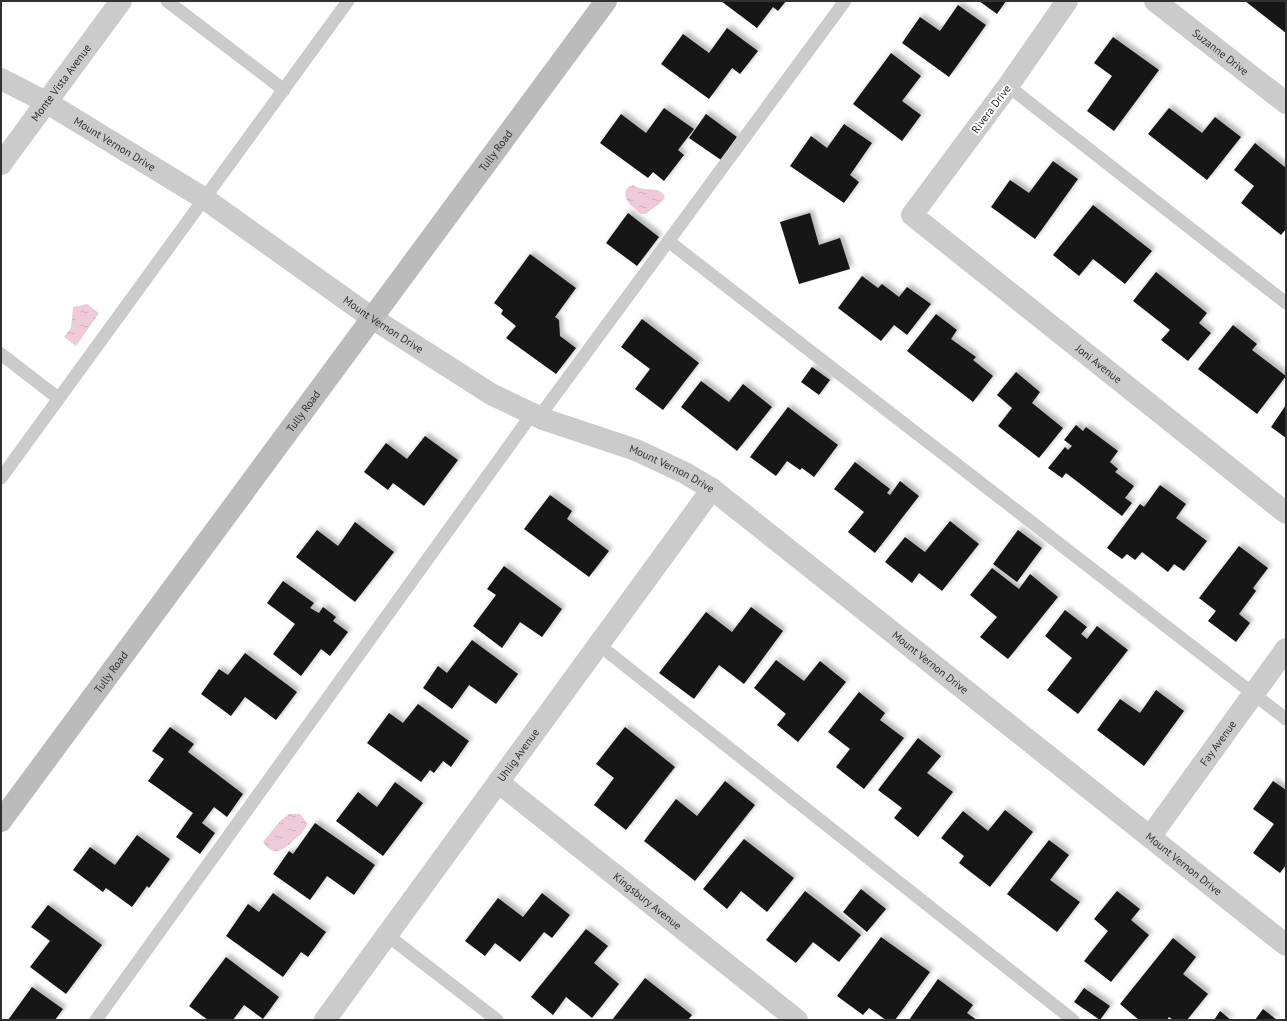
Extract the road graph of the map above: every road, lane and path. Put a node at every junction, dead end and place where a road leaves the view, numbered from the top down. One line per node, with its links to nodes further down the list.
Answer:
1 (121, 1): 11 (street, Monte Vista Avenue)
2 (167, 1): 10 (lane)
3 (348, 1): 10 (lane)
4 (606, 1): 18 (main road, Tully Road)
5 (845, 1): 16 (lane)
6 (1067, 1): 9 (street, Rivera Drive)
7 (1156, 1): 12 (street, Suzanne Drive)
8 (1, 79): 11 (street, Mount Vernon Drive)
9 (1008, 86): 15 (street, Rivera Drive); 17 (lane)
10 (284, 90): 14 (lane)
11 (46, 102): 13 (street, Monte Vista Avenue); 14 (street, Mount Vernon Drive)
12 (1286, 102)
13 (1, 164)
14 (205, 199): 18 (street, Mount Vernon Drive); 20 (lane)
15 (912, 215): 24 (street, Joni Avenue)
16 (668, 241): 21 (lane); 27 (lane)
17 (1286, 303)
18 (372, 318): 21 (street, Mount Vernon Drive); 30 (main road, Tully Road)
19 (1, 354): 20 (lane)
20 (58, 398): 22 (lane)
21 (536, 416): 23 (street, Mount Vernon Drive); 34 (lane)
22 (1, 478)
23 (712, 489): 25 (street, Uhlig Avenue); 31 (street, Mount Vernon Drive)
24 (1286, 513)
25 (599, 645): 29 (street, Uhlig Avenue); 38 (lane)
26 (1286, 649): 27 (street, Fay Avenue)
27 (1253, 693): 28 (lane); 31 (street, Fay Avenue)
28 (1286, 719)
29 (498, 782): 32 (street, Uhlig Avenue); 37 (street, Kingsbury Avenue)
30 (1, 821)
31 (1150, 837): 33 (street, Mount Vernon Drive)
32 (387, 935): 35 (street, Uhlig Avenue); 36 (lane)
33 (1286, 945)
34 (96, 1020)
35 (325, 1020)
36 (497, 1020)
37 (797, 1020)
38 (1073, 1020)

